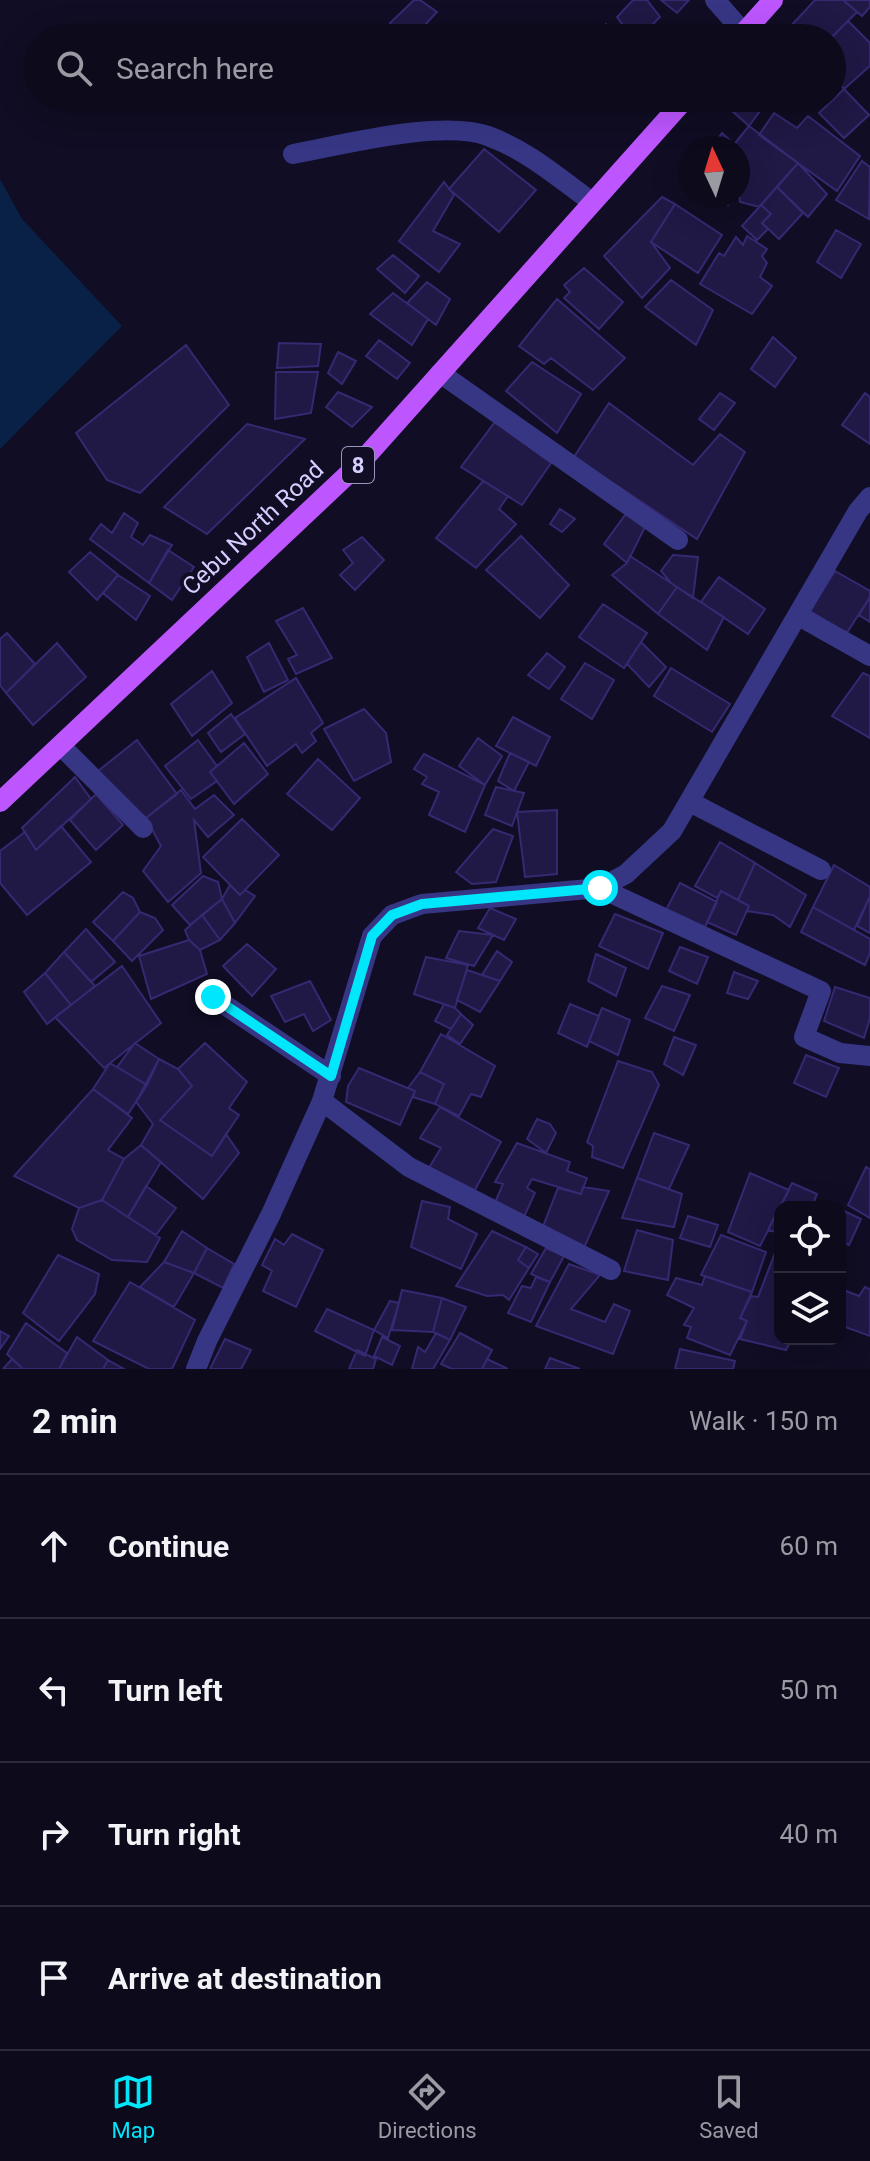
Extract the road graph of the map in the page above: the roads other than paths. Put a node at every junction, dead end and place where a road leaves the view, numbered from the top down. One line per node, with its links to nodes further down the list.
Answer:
1 (715, 0): 3 (street)
2 (773, 0): 4 (main road)
3 (734, 24)
4 (752, 24)
5 (673, 112): 7 (main road, Cebu North Road / 8)
6 (293, 154): 7 (street)
7 (592, 202): 8 (main road, Cebu North Road / 8)
8 (440, 373): 10 (street); 13 (main road, Cebu North Road / 8)
9 (870, 497): 11 (street)
10 (678, 540)
11 (799, 616): 12 (street); 15 (street)
12 (870, 656)
13 (61, 746): 14 (main road, Cebu North Road / 8); 16 (street)
14 (0, 802)
15 (690, 802): 17 (street); 18 (street)
16 (143, 828)
17 (821, 870)
18 (600, 888): 20 (street); 21 (street)
19 (213, 997): 21 (street)
20 (870, 1056)
21 (331, 1076): 22 (street)
22 (322, 1101): 23 (street); 24 (street)
23 (611, 1270)
24 (196, 1369)

